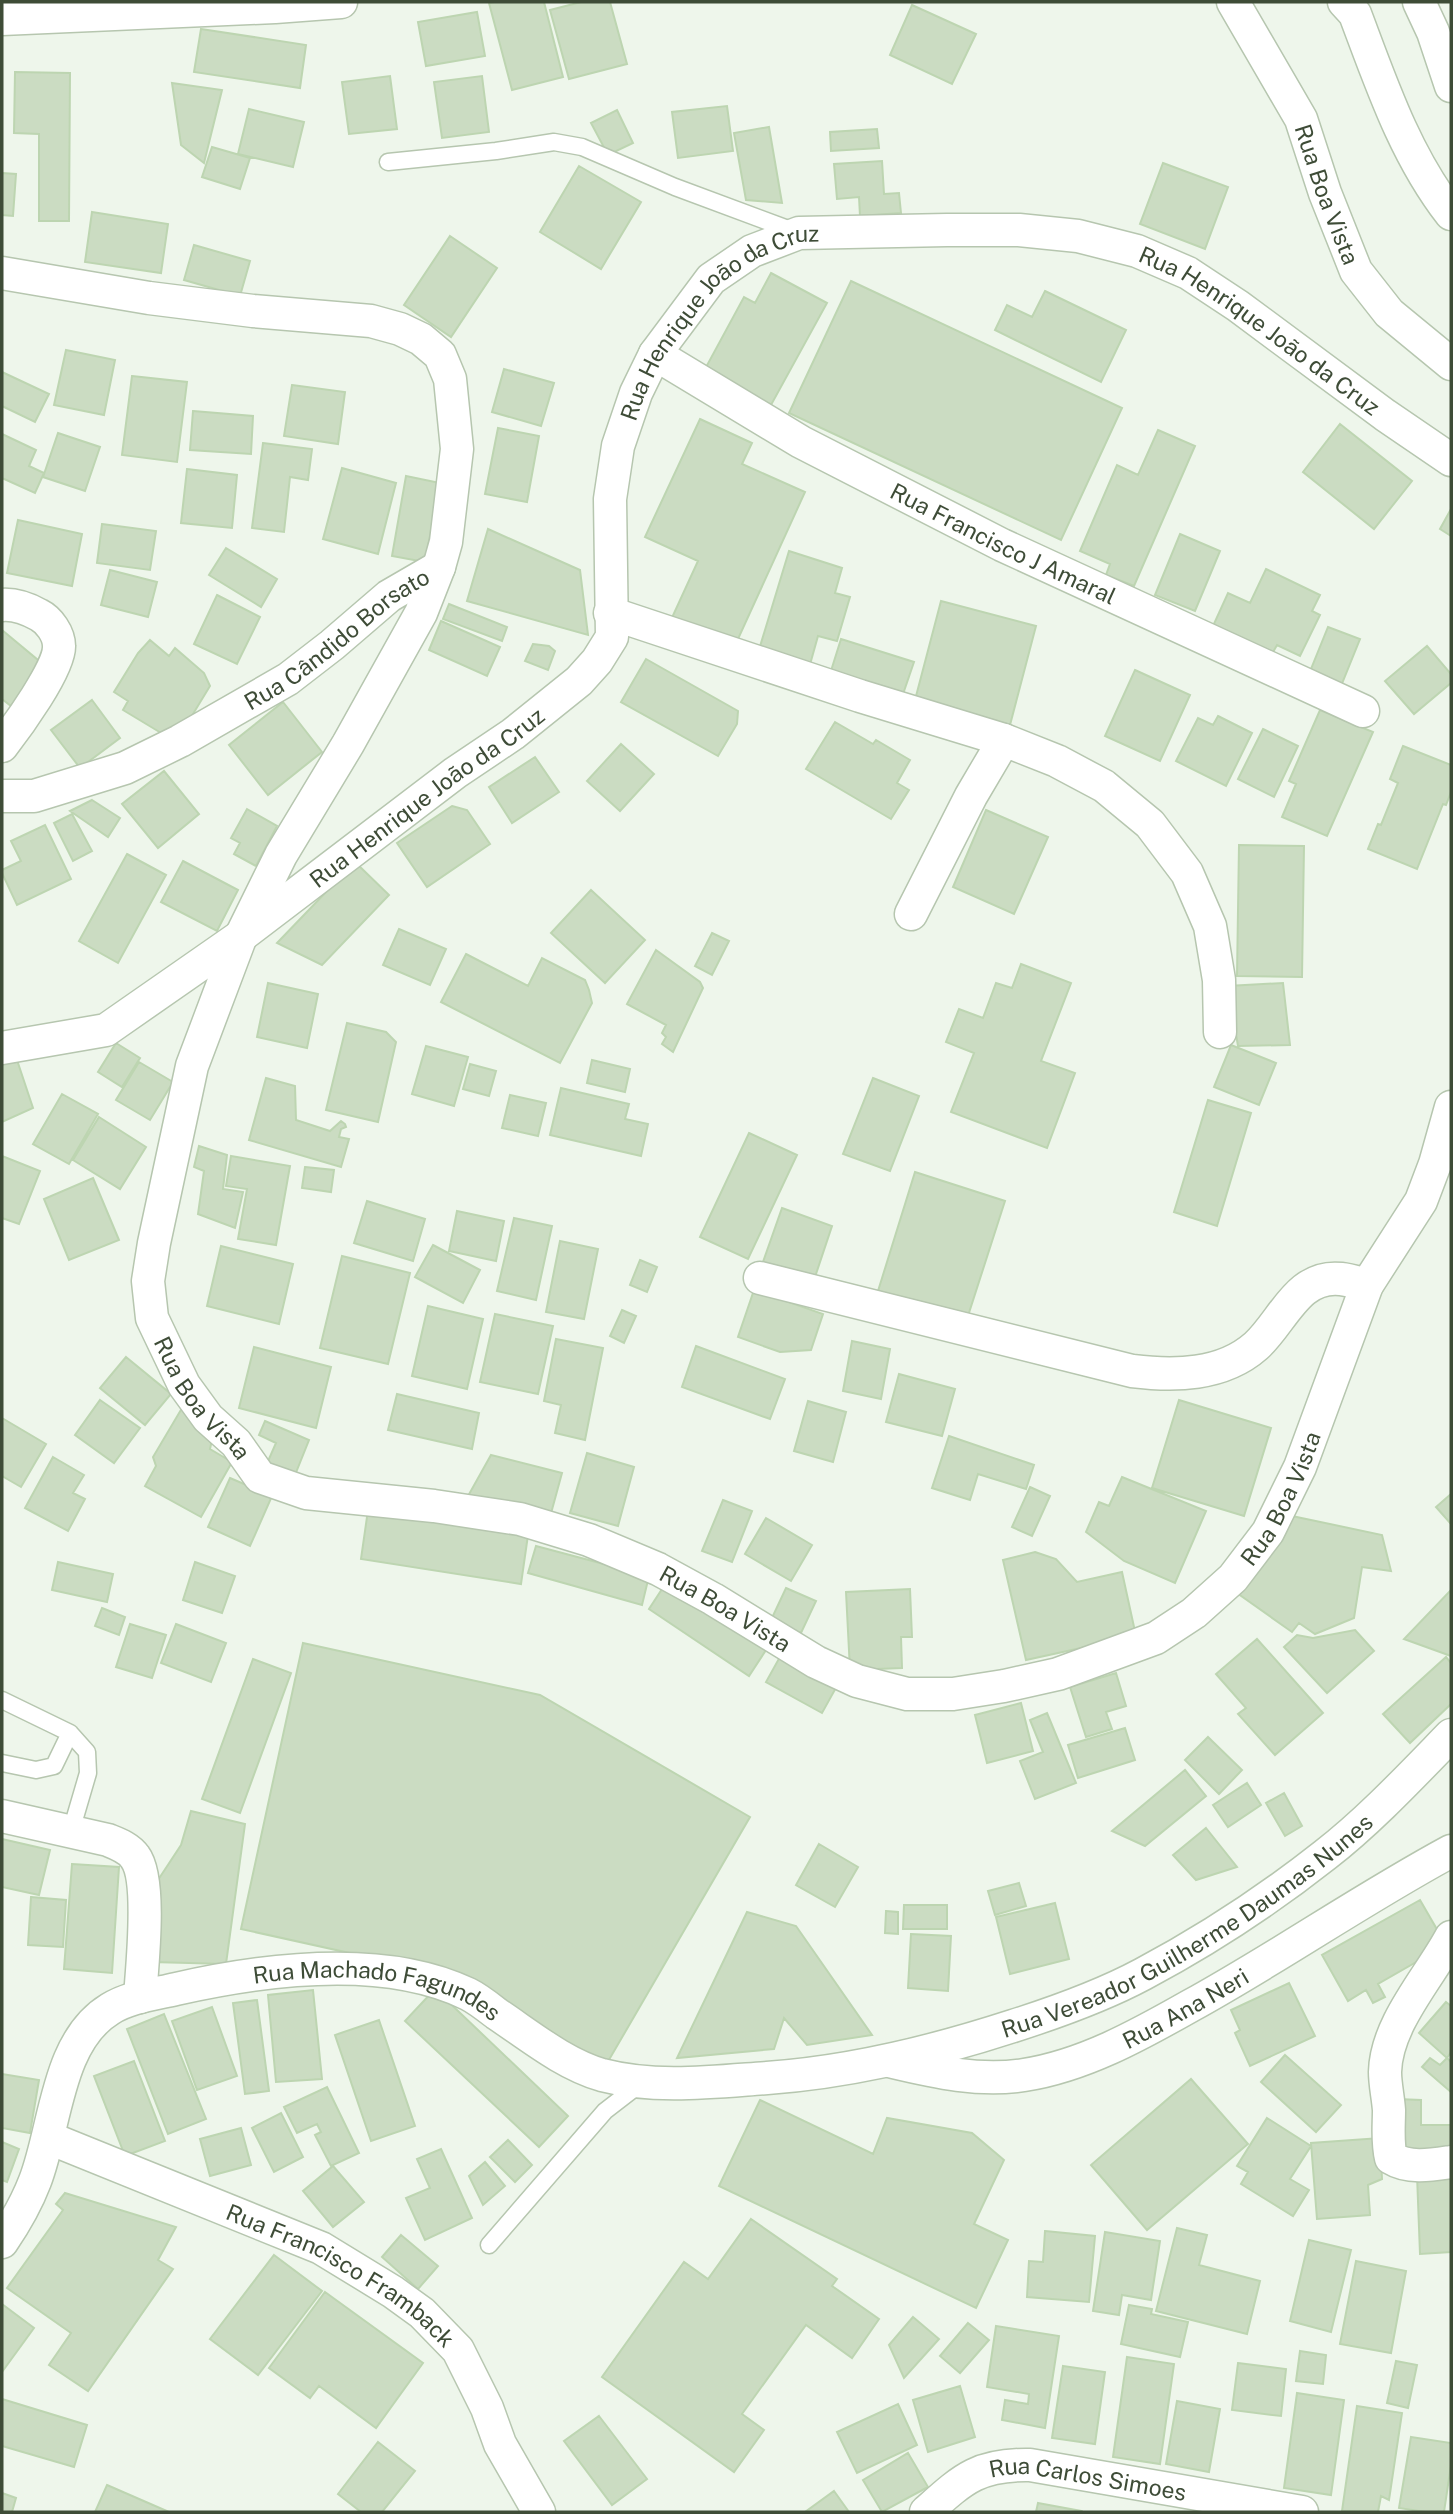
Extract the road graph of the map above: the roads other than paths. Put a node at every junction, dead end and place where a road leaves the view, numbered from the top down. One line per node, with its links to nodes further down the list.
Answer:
1 (341, 2): 5 (street)
2 (1233, 2): 12 (street, Rua Boa Vista)
3 (1344, 2): 8 (street)
4 (1419, 2): 6 (street)
5 (2, 19)
6 (1451, 86)
7 (388, 162): 9 (lane)
8 (1451, 214)
9 (799, 233): 11 (street, Rua Henrique João da Cruz); 13 (street, Rua Henrique João da Cruz)
10 (2, 273): 14 (street)
11 (655, 354): 16 (street, Rua Henrique João da Cruz); 17 (street, Rua Francisco J Amaral)
12 (1451, 364)
13 (1451, 460)
14 (439, 567): 20 (street, Rua Cândido Borsato); 22 (street, Rua Cândido Borsato)
15 (2, 605): 19 (street)
16 (610, 613): 18 (street); 22 (street, Rua Henrique João da Cruz)
17 (1363, 712)
18 (1004, 740): 21 (street); 23 (street)
19 (2, 746)
20 (2, 796)
21 (911, 914)
22 (241, 936): 24 (street, Rua Henrique João da Cruz); 27 (street, Rua Boa Vista)
23 (1220, 1032)
24 (2, 1048)
25 (1451, 1107): 27 (street, Rua Boa Vista)
26 (760, 1278): 27 (street)
27 (1367, 1285)
28 (2, 1700): 29 (lane)
29 (70, 1733): 31 (lane); 33 (lane)
30 (1451, 1735): 37 (street, Rua Vereador Guilherme Daumas Nunes)
31 (2, 1763)
32 (2, 1816): 33 (street)
33 (71, 1830): 36 (street)
34 (1451, 1851): 37 (street, Rua Ana Neri)
35 (1451, 1937): 40 (street)
36 (140, 1997): 38 (street, Rua Machado Fagundes); 39 (street, Rua Machado Fagundes)
37 (891, 2061): 38 (street, Rua Machado Fagundes)
38 (642, 2083): 42 (lane)
39 (49, 2138): 41 (street, Rua Machado Fagundes); 43 (street, Rua Francisco Framback)
40 (1451, 2162)
41 (2, 2242)
42 (489, 2245)
43 (538, 2512)
44 (926, 2512): 45 (street, Rua Carlos Simoes)
45 (1302, 2512)

